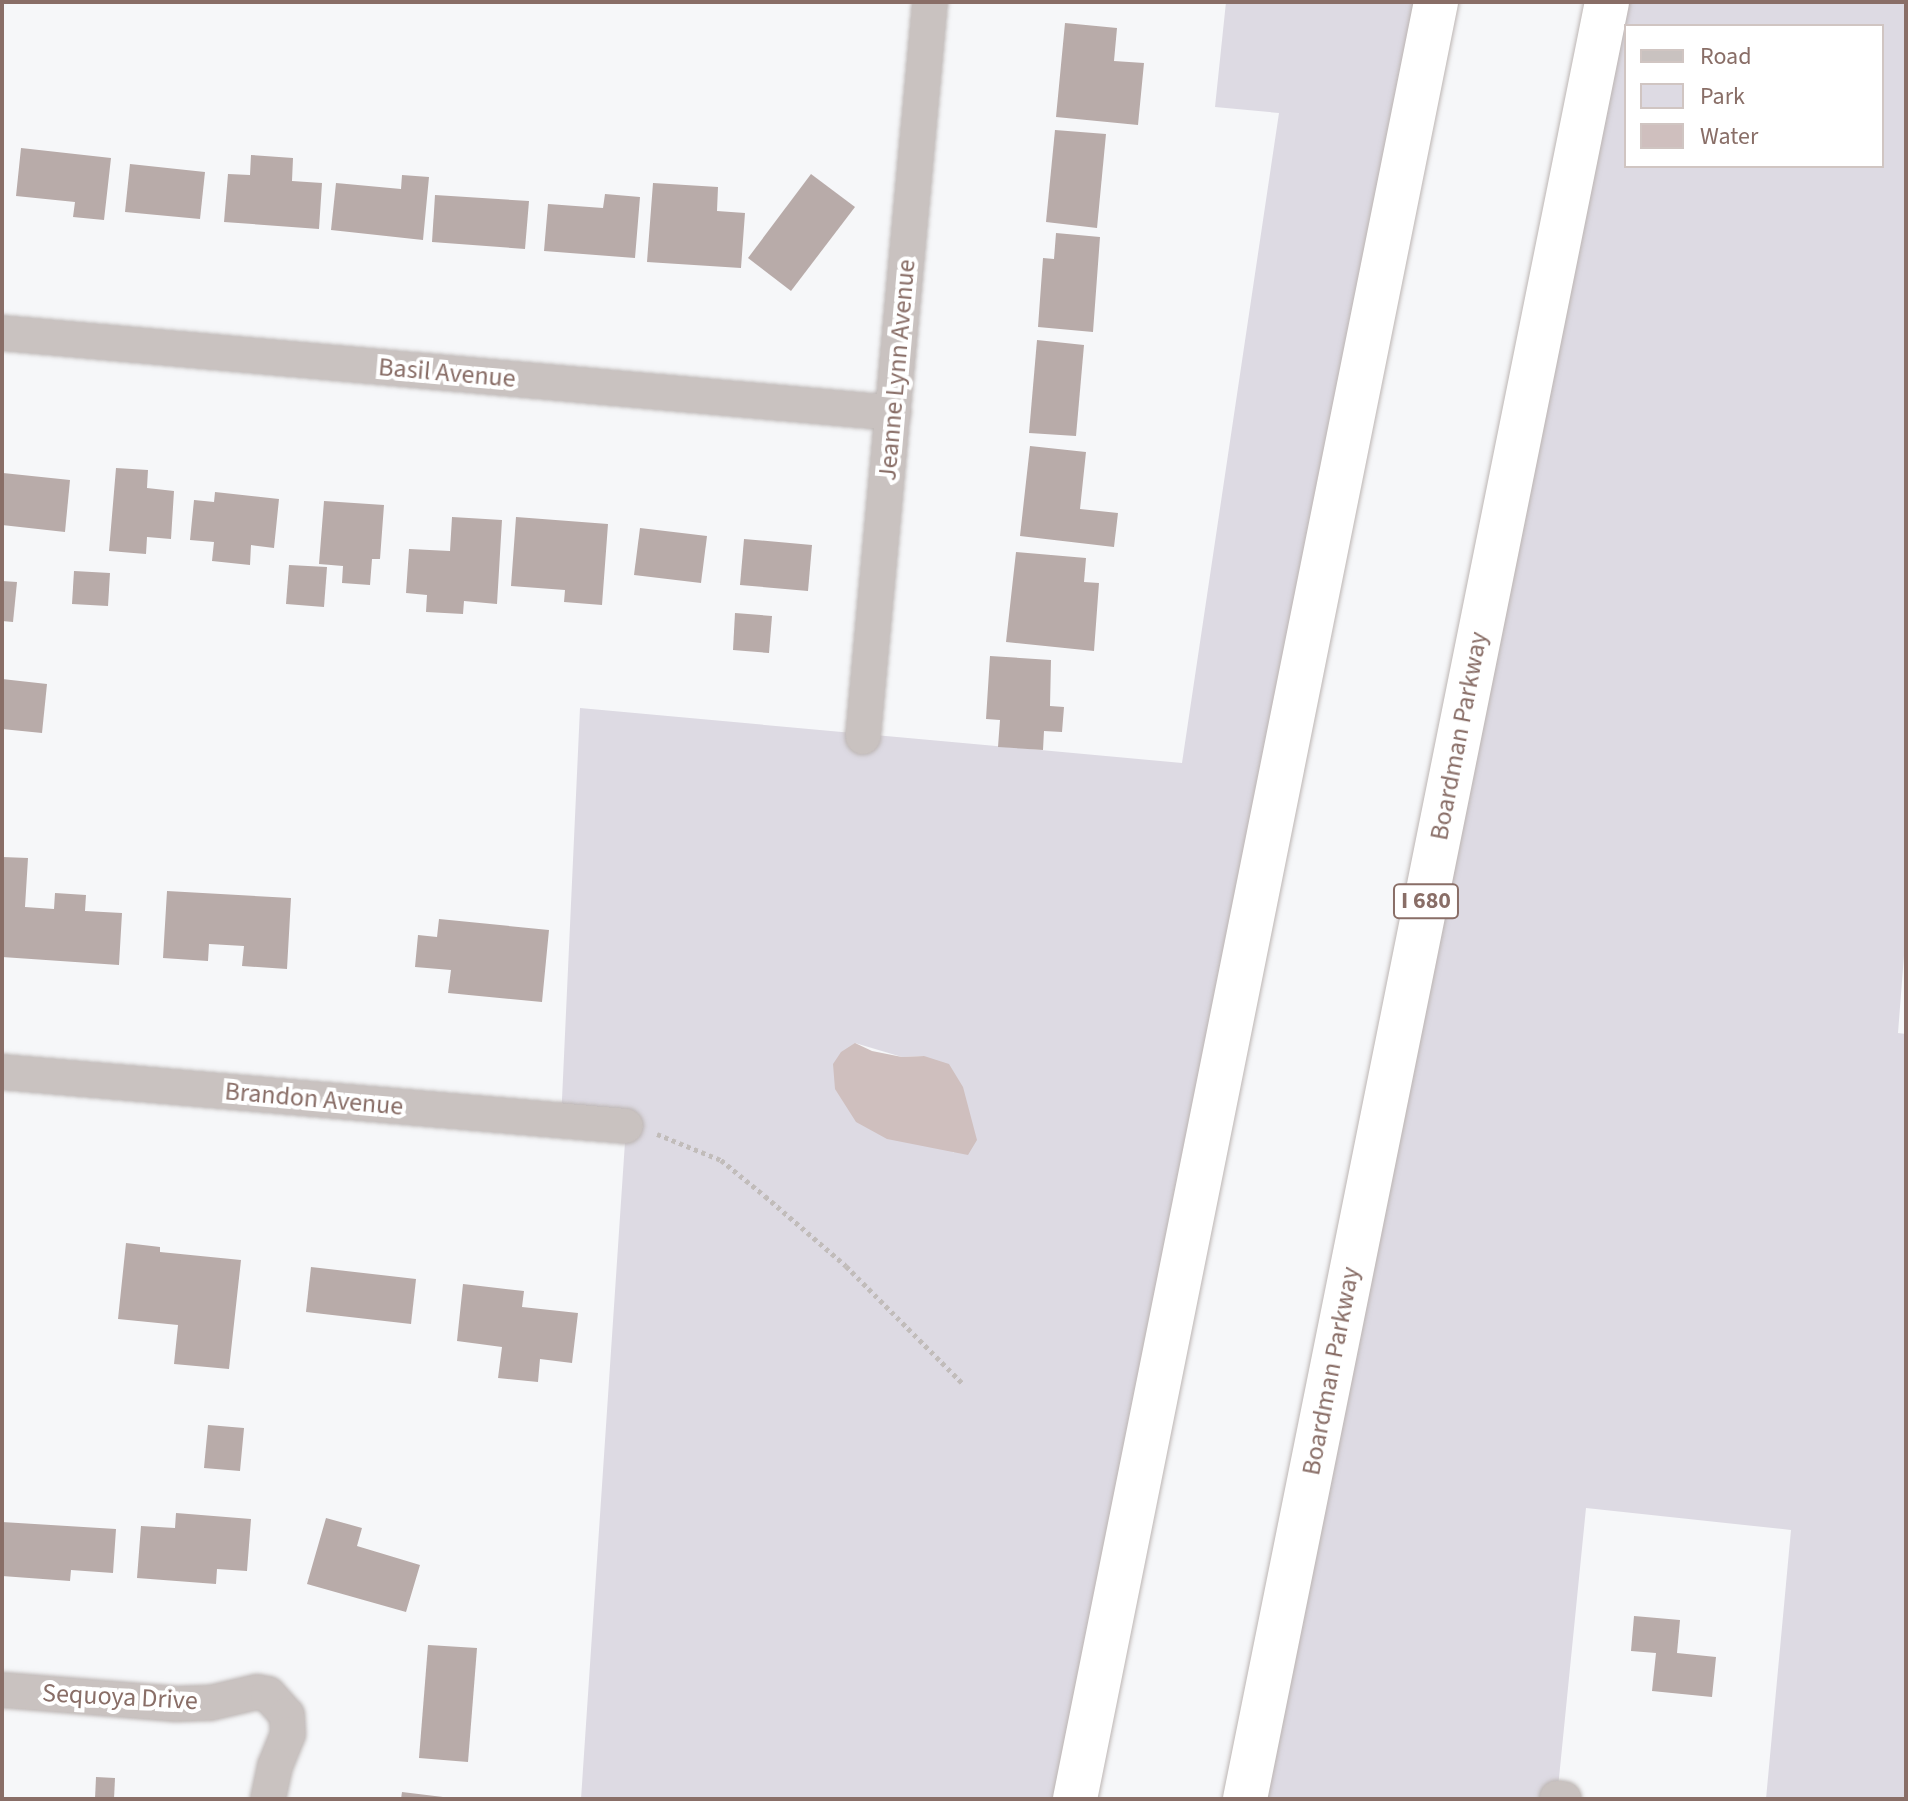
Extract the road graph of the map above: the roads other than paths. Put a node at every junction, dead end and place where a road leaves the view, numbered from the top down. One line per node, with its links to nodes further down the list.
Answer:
1 (930, 2): 5 (street, Jeanne Lynn Avenue)
2 (1436, 2): 12 (highway)
3 (1607, 2): 13 (highway, Boardman Parkway / I 680)
4 (2, 333): 5 (street, Basil Avenue)
5 (893, 413): 6 (street, Jeanne Lynn Avenue)
6 (863, 737)
7 (2, 1072): 8 (street, Brandon Avenue)
8 (626, 1126)
9 (2, 1690): 11 (street, Sequoya Drive)
10 (1557, 1798): 14 (street)
11 (268, 1799)
12 (1075, 1799)
13 (1245, 1799)
14 (1564, 1799)

